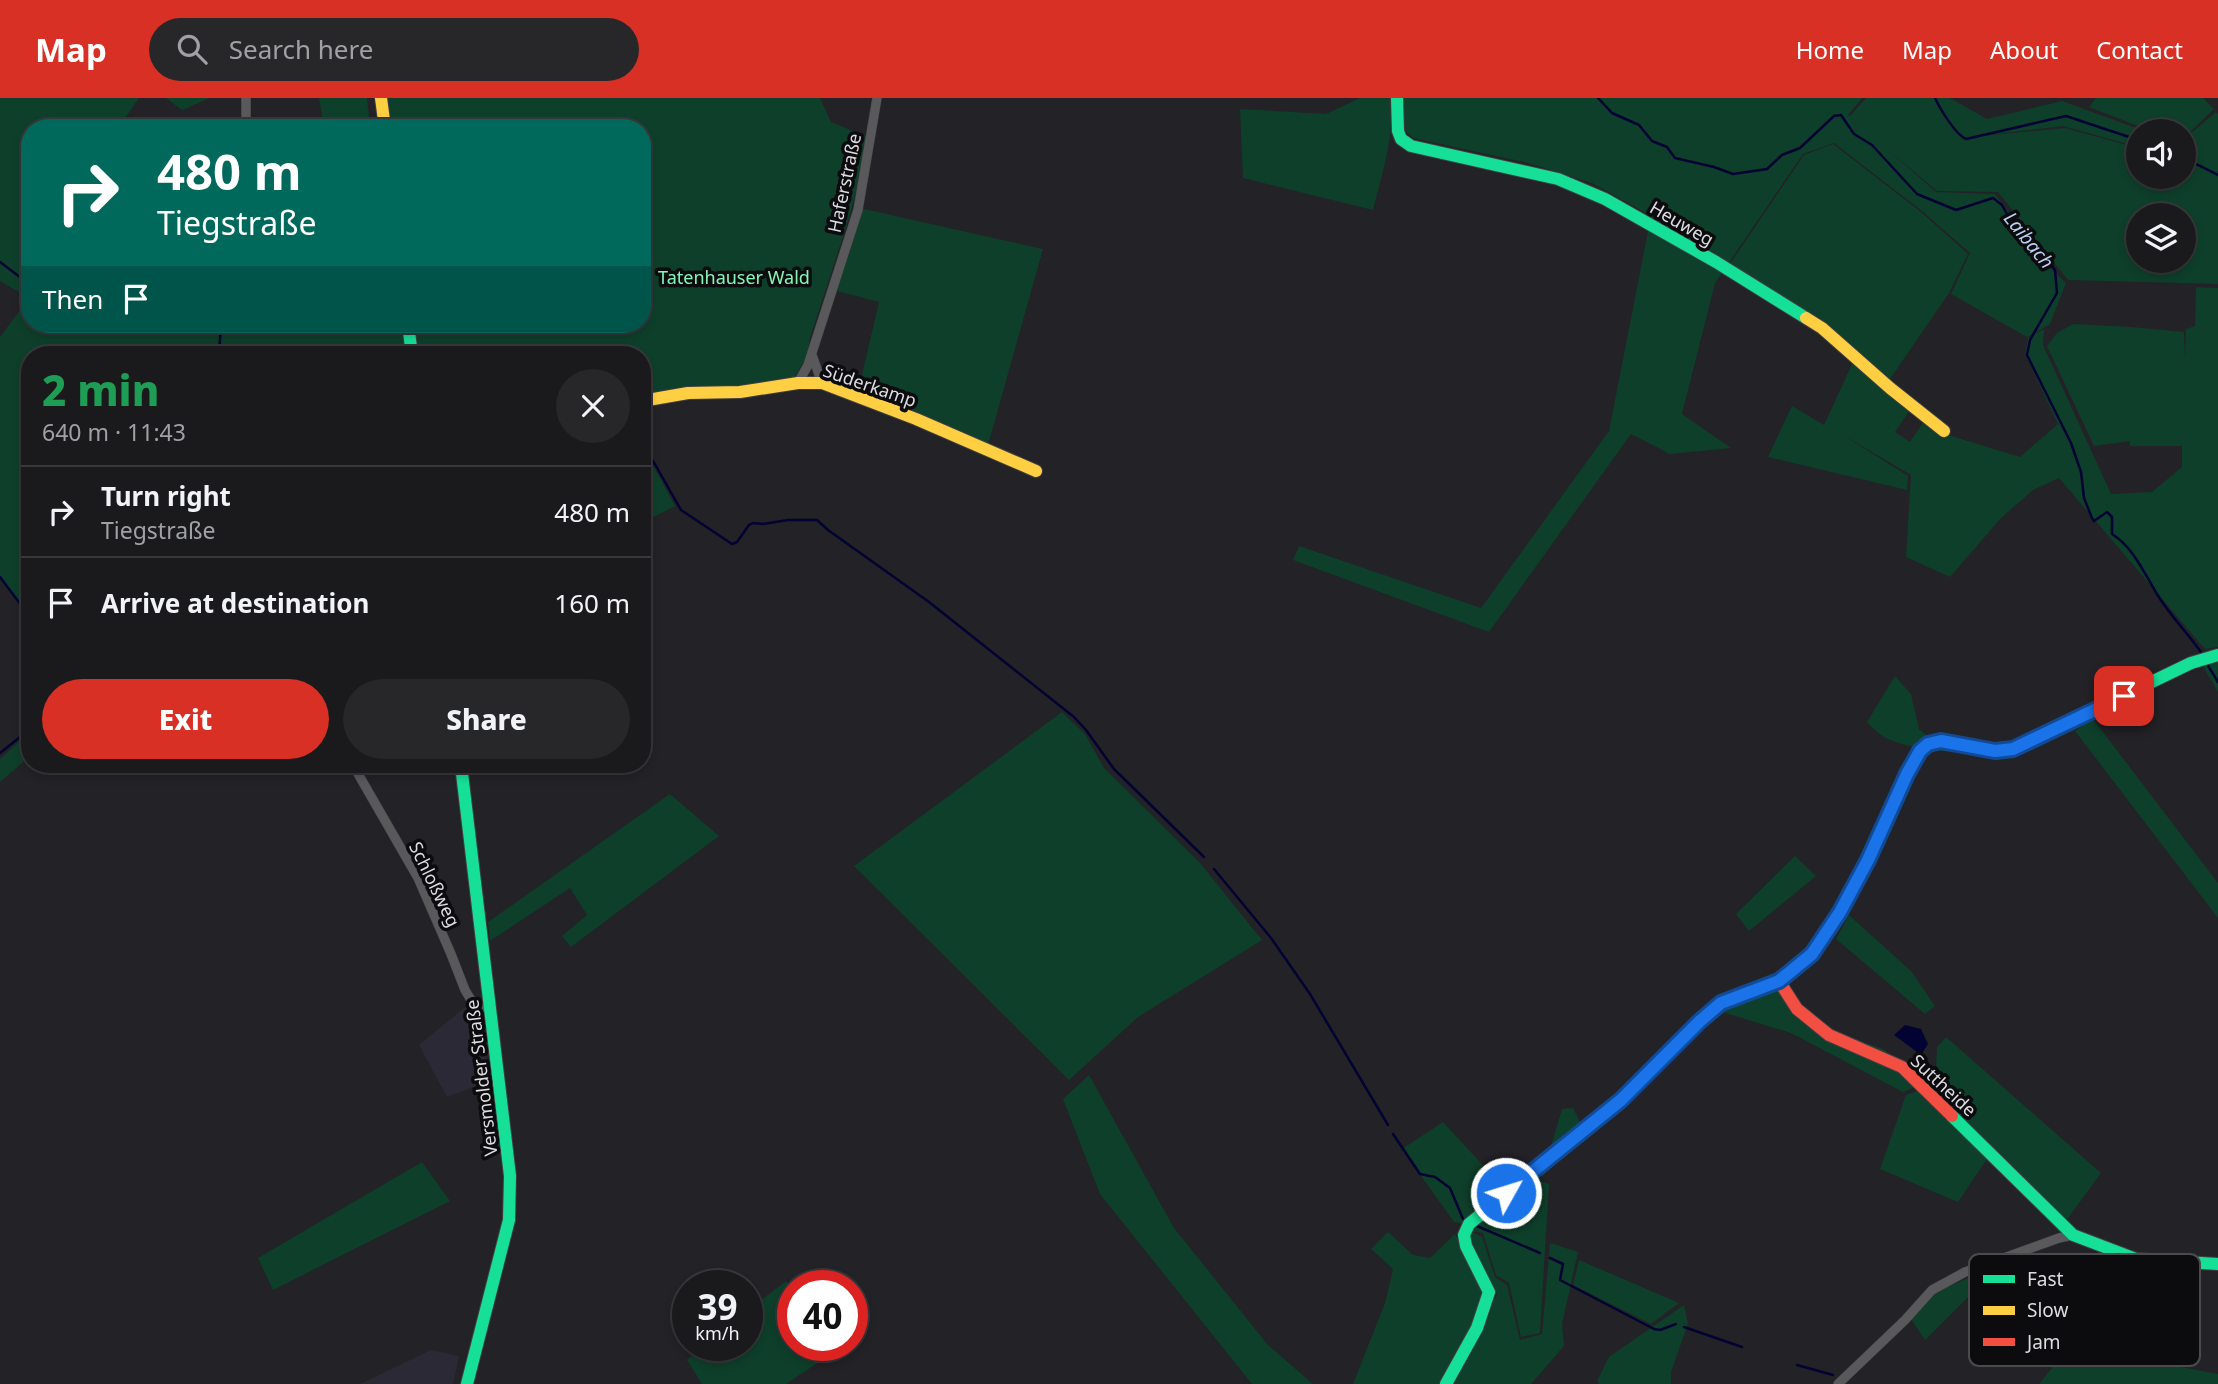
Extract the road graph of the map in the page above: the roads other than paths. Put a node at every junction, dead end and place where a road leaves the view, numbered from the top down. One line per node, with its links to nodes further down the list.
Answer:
1 (246, 98): 5 (street)
2 (381, 98): 6 (street)
3 (877, 98): 7 (street, Haferstraße)
4 (1397, 98): 11 (street, Heuweg)
5 (246, 119)
6 (384, 119)
7 (812, 353): 8 (street, Haferstraße); 9 (street)
8 (798, 383): 9 (street, Süderkamp); 10 (street, Süderkamp)
9 (822, 383): 12 (street, Süderkamp)
10 (651, 399)
11 (1944, 431)
12 (1036, 471)
13 (2218, 655): 16 (street)
14 (358, 773): 17 (street, Schloßweg)
15 (462, 773): 17 (street, Versmolder Straße)
16 (1779, 981): 18 (street, Suttheide); 25 (street)
17 (491, 1010): 24 (street, Versmolder Straße)
18 (2073, 1236): 19 (street); 20 (street, Suttheide)
19 (2015, 1254)
20 (2122, 1254)
21 (2200, 1263): 22 (street, Suttheide)
22 (2218, 1264)
23 (1969, 1271): 26 (street)
24 (467, 1384)
25 (1446, 1384)
26 (1838, 1384)

